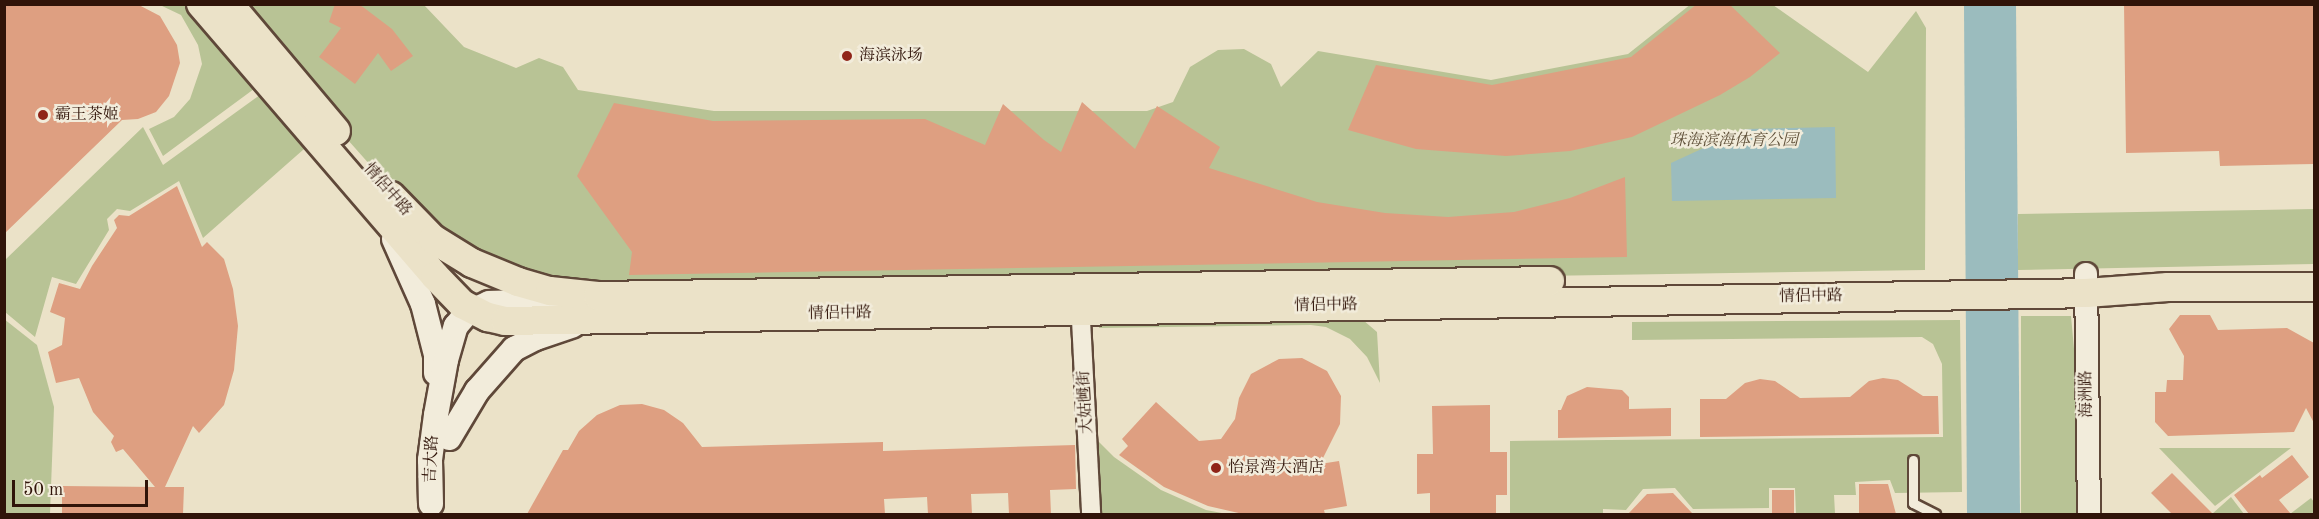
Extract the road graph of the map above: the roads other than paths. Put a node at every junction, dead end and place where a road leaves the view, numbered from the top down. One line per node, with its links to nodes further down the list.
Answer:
1 (201, 4): 3 (highway, 情侶中路)
2 (229, 4): 4 (highway, 情侶中路)
3 (381, 212): 10 (highway); 11 (main road)
4 (415, 222): 9 (highway, 情侶中路); 10 (main road)
5 (2314, 270): 6 (highway, 情侣中路)
6 (2086, 284): 7 (highway, 情侣中路); 8 (highway, 情侣中路); 17 (street, 海洲路)
7 (2314, 287)
8 (1080, 299): 9 (highway, 情侣中路); 15 (street, 大姑乸街)
9 (598, 308): 10 (highway, 情侣中路); 12 (main road)
10 (465, 311): 11 (main road); 12 (main road, 吉大路)
11 (436, 415): 14 (main road, 吉大路)
12 (449, 438): 14 (main road, 吉大路)
13 (1913, 460): 16 (lane)
14 (430, 509)
15 (1090, 514)
16 (1935, 514)
17 (2089, 514)

